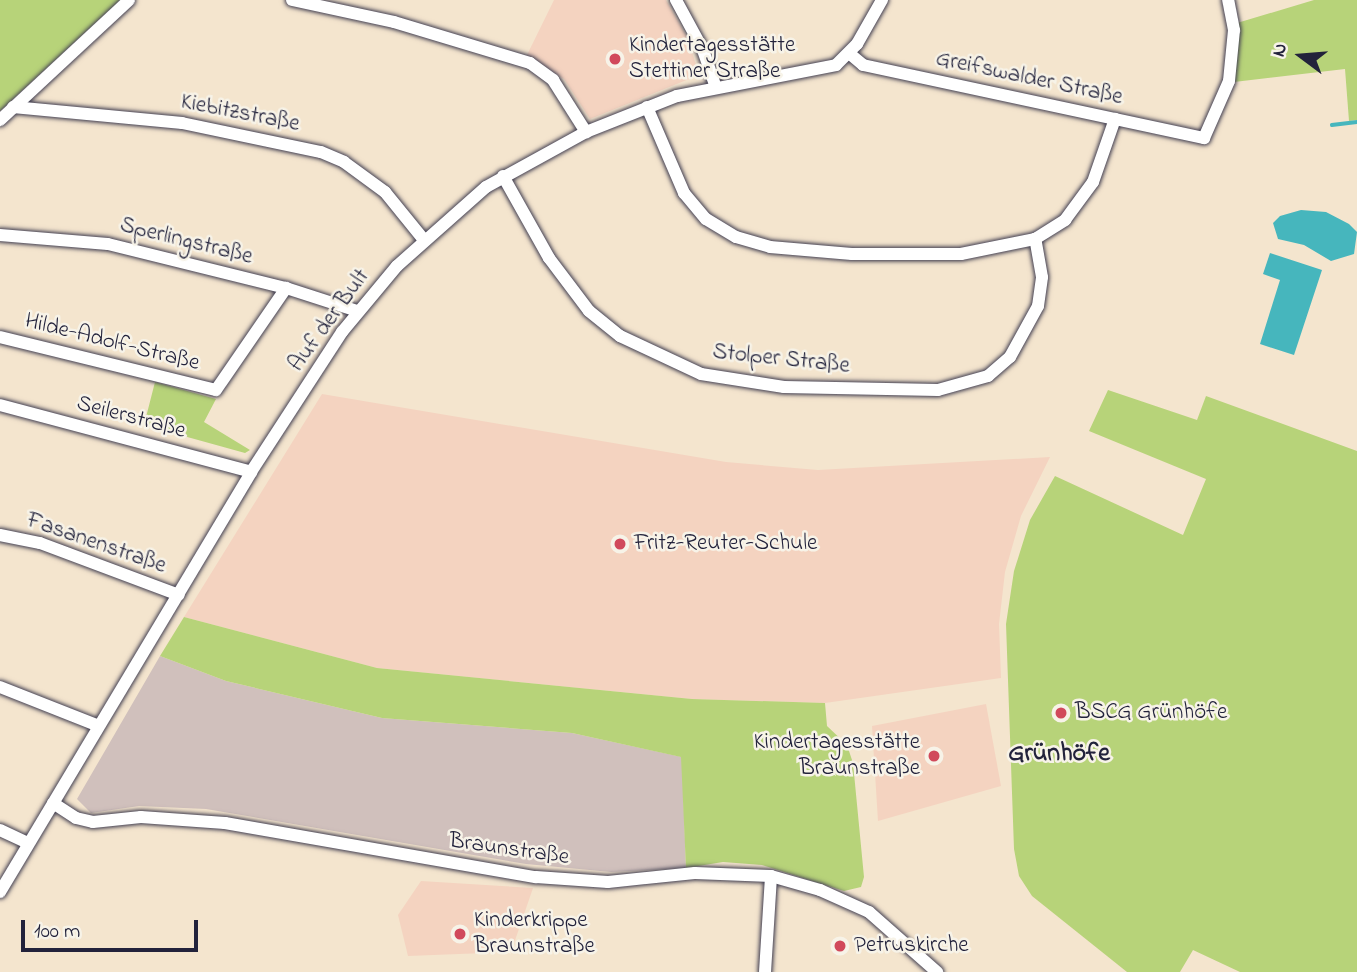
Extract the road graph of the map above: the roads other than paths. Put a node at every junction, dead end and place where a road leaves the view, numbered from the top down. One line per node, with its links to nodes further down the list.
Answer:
1 (129, 0): 8 (street)
2 (292, 0): 12 (street)
3 (676, 0): 7 (street)
4 (882, 0): 6 (street)
5 (1228, 0): 10 (street, Greifswalder Straße)
6 (850, 54): 7 (street, Auf der Bult); 10 (street, Greifswalder Straße)
7 (716, 87): 9 (street, Auf der Bult)
8 (13, 107): 11 (street); 16 (street, Kiebitzstraße)
9 (647, 107): 12 (street, Auf der Bult); 15 (street)
10 (1115, 119): 15 (street)
11 (0, 120)
12 (586, 132): 13 (street, Auf der Bult)
13 (503, 176): 15 (street, Stolper Straße); 16 (street, Auf der Bult)
14 (0, 235): 17 (street, Sperlingstraße)
15 (1035, 239)
16 (424, 240): 18 (street, Auf der Bult)
17 (286, 288): 18 (street, Sperlingstraße); 19 (street, Hilde-Adolf-Straße)
18 (357, 312): 21 (street, Auf der Bult)
19 (0, 337)
20 (0, 405): 21 (street, Seilerstraße)
21 (251, 472): 23 (street, Auf der Bult)
22 (0, 536): 23 (street, Fasanenstraße)
23 (179, 595): 25 (street, Auf der Bult)
24 (0, 687): 25 (street)
25 (99, 726): 26 (street, Auf der Bult)
26 (53, 803): 28 (street, Auf der Bult); 29 (street, Braunstraße)
27 (0, 831): 28 (street)
28 (28, 844): 30 (street, Auf der Bult)
29 (771, 876): 31 (street); 32 (street, Braunstraße)
30 (0, 891)
31 (765, 972)
32 (937, 972)

